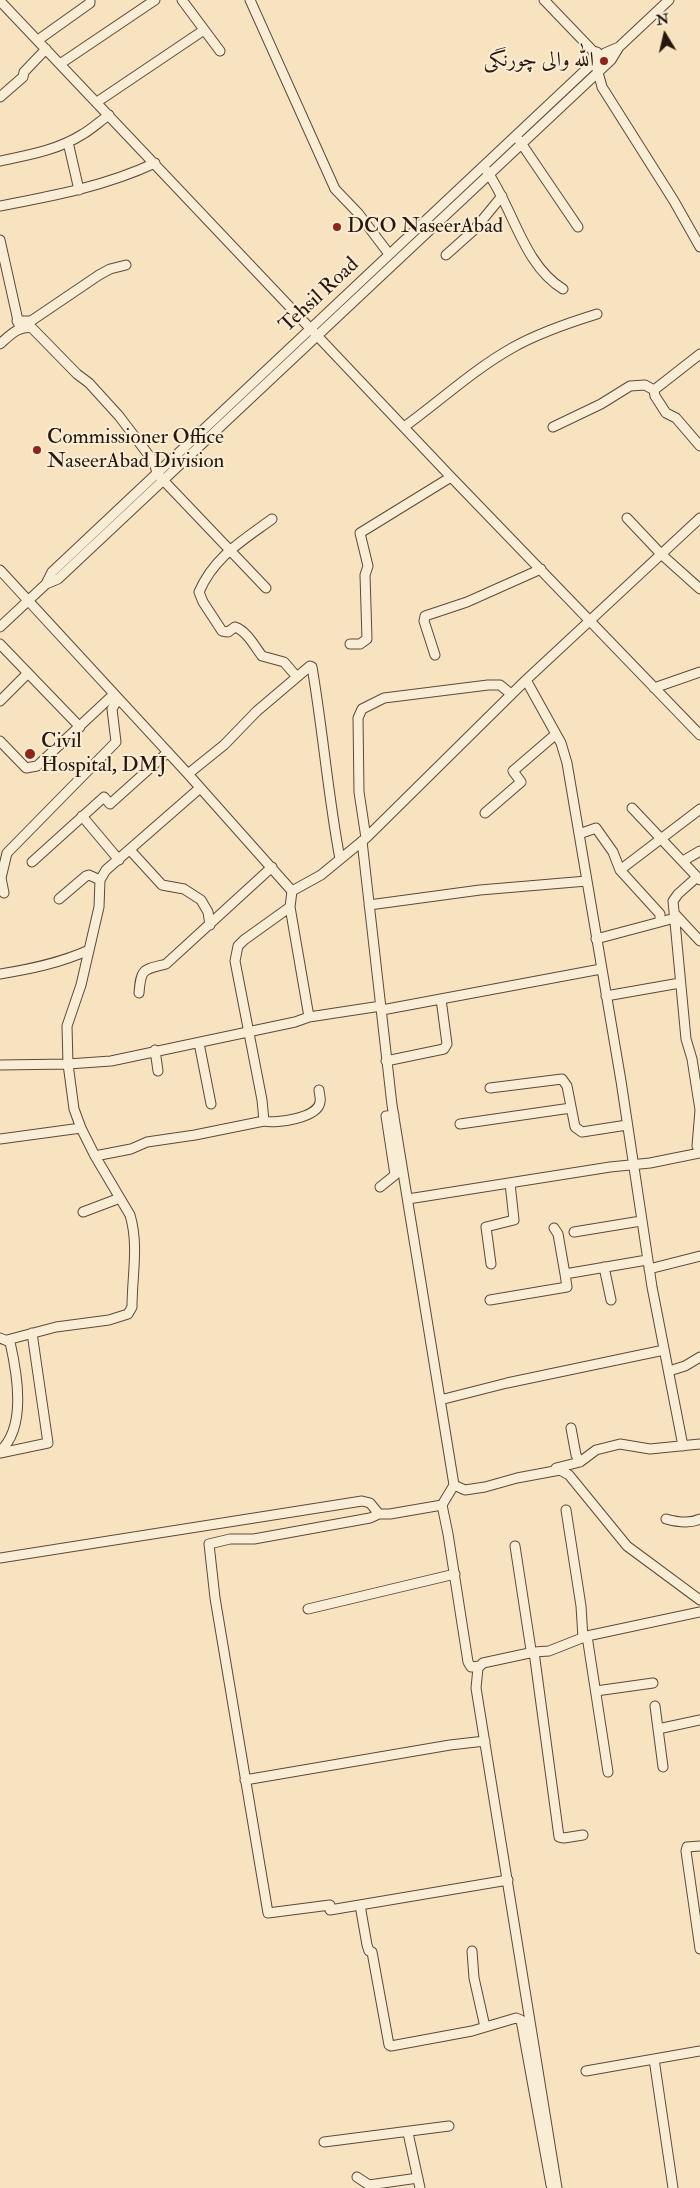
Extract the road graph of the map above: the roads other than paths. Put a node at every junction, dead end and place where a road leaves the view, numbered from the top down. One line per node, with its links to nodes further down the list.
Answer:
1 (90, 0): 11 (street)
2 (155, 0): 17 (street)
3 (182, 0): 10 (street)
4 (250, 0): 34 (street)
5 (544, 0): 14 (street)
6 (669, 0): 15 (street)
7 (0, 1): 8 (street)
8 (10, 11): 9 (street); 11 (street)
9 (0, 14)
10 (204, 30): 13 (street); 20 (street)
11 (38, 40): 12 (street)
12 (46, 49): 17 (street); 19 (street)
13 (220, 51)
14 (593, 51): 15 (street); 16 (street)
15 (608, 56): 16 (street, Tehsil Road); 18 (street)
16 (594, 62): 18 (street); 22 (street, Tehsil Road)
17 (60, 64): 20 (street)
18 (598, 71): 22 (street); 33 (street)
19 (0, 98)
20 (97, 102): 21 (street)
21 (109, 115): 23 (street); 25 (street)
22 (518, 140): 26 (street, Tehsil Road); 27 (street); 31 (street)
23 (68, 142): 24 (street); 28 (street)
24 (0, 161)
25 (154, 163): 28 (street); 40 (street)
26 (483, 166): 27 (street); 34 (street, Tehsil Road)
27 (489, 174): 29 (street); 40 (street)
28 (79, 190): 30 (street)
29 (502, 196): 35 (street); 37 (street)
30 (0, 206)
31 (578, 227)
32 (0, 240): 39 (street)
33 (700, 248)
34 (390, 254): 40 (street, Tehsil Road)
35 (446, 255)
36 (126, 265): 39 (street)
37 (563, 289)
38 (597, 314): 44 (street)
39 (19, 325): 41 (street); 47 (street)
40 (315, 331): 44 (street); 47 (street, Tehsil Road); 49 (street)
41 (0, 344)
42 (700, 354): 43 (street)
43 (654, 390): 45 (street); 46 (street)
44 (404, 427): 48 (street)
45 (553, 427)
46 (700, 446)
47 (157, 473): 49 (street); 57 (street, Tehsil Road)
48 (452, 477): 55 (street); 64 (street)
49 (163, 480): 53 (street); 57 (street)
50 (627, 518): 54 (street)
51 (700, 518): 54 (street)
52 (272, 520): 53 (street)
53 (229, 551): 58 (street); 68 (street)
54 (661, 554): 59 (street); 61 (street)
55 (541, 569): 61 (street); 65 (street)
56 (0, 570): 60 (street)
57 (46, 584): 60 (street)
58 (266, 588)
59 (700, 589)
60 (29, 600): 62 (street); 72 (street)
61 (591, 621): 69 (street); 70 (street)
62 (0, 627)
63 (0, 644): 67 (street)
64 (350, 644)
65 (436, 655)
66 (700, 672): 70 (street)
67 (28, 674): 73 (street); 74 (street)
68 (297, 677): 79 (street); 91 (street)
69 (526, 680): 71 (street); 75 (street)
70 (654, 688): 76 (street)
71 (512, 694): 87 (street); 87 (street)
72 (116, 696): 74 (street); 78 (street); 100 (street)
73 (0, 701)
74 (80, 726): 77 (street)
75 (556, 734): 83 (street); 85 (street)
76 (700, 735)
77 (0, 740)
78 (168, 752): 79 (street); 84 (street)
79 (188, 774): 80 (street)
80 (200, 788): 88 (street); 94 (street)
81 (632, 808): 86 (street)
82 (700, 809): 86 (street)
83 (485, 812)
84 (82, 816): 90 (street); 93 (street)
85 (579, 834): 95 (street); 98 (street)
86 (661, 838): 92 (street); 95 (street)
87 (364, 839): 91 (street); 102 (street)
88 (130, 850): 90 (street); 106 (street)
89 (700, 851): 92 (street)
90 (119, 860): 97 (street)
91 (340, 860): 99 (street)
92 (683, 861): 96 (street)
93 (32, 862)
94 (272, 867): 99 (street); 106 (street)
95 (620, 870): 105 (street)
96 (699, 879): 104 (street)
97 (100, 880): 101 (street); 109 (street)
98 (587, 881): 102 (street); 107 (street)
99 (292, 891): 103 (street)
100 (4, 893)
101 (59, 899)
102 (369, 905): 116 (street)
103 (290, 907): 117 (street); 118 (street)
104 (675, 916): 105 (street); 108 (street); 112 (street)
105 (660, 921): 107 (street)
106 (210, 925): 113 (street)
107 (596, 939): 110 (street)
108 (700, 941)
109 (89, 950): 111 (street); 123 (street)
110 (601, 969): 114 (street); 115 (street)
111 (0, 974)
112 (680, 983): 114 (street); 121 (street)
113 (139, 993)
114 (606, 996): 133 (street)
115 (441, 998): 116 (street); 122 (street)
116 (382, 1008): 117 (street); 122 (street)
117 (309, 1017): 118 (street)
118 (248, 1031): 119 (street); 131 (street)
119 (199, 1043): 120 (street); 128 (street)
120 (155, 1050): 123 (street); 125 (street)
121 (696, 1058): 136 (street)
122 (386, 1061): 130 (street)
123 (68, 1064): 124 (street); 134 (street)
124 (0, 1065)
125 (158, 1071)
126 (490, 1088): 129 (street)
127 (319, 1090): 131 (street)
128 (211, 1104)
129 (571, 1108): 132 (street); 133 (street)
130 (394, 1115): 140 (street); 142 (street)
131 (264, 1121): 137 (street)
132 (460, 1124)
133 (627, 1125): 138 (street)
134 (81, 1128): 135 (street); 137 (street)
135 (0, 1139)
136 (700, 1152): 138 (street)
137 (95, 1156): 141 (street)
138 (633, 1164): 139 (street); 144 (street)
139 (510, 1183): 142 (street); 148 (street)
140 (380, 1187)
141 (120, 1198): 143 (street); 154 (street)
142 (408, 1199): 159 (street)
143 (84, 1212)
144 (641, 1221): 146 (street); 149 (street)
145 (554, 1228): 151 (street)
146 (574, 1232)
147 (700, 1256): 149 (street)
148 (491, 1264)
149 (648, 1264): 150 (street); 156 (street)
150 (604, 1267): 151 (street); 153 (street)
151 (565, 1274): 152 (street)
152 (490, 1300)
153 (611, 1300)
154 (32, 1333): 155 (street); 163 (street)
155 (3, 1339): 163 (street)
156 (664, 1350): 158 (street); 159 (street)
157 (700, 1357): 158 (street)
158 (668, 1371): 162 (street)
159 (440, 1400): 165 (street)
160 (571, 1428): 164 (street)
161 (700, 1444): 162 (street)
162 (683, 1446): 164 (street)
163 (0, 1452)
164 (580, 1462): 165 (street)
165 (454, 1485): 166 (street); 174 (street)
166 (442, 1505): 168 (street); 173 (street)
167 (566, 1510): 177 (street)
168 (378, 1512): 172 (street); 188 (street)
169 (666, 1519): 170 (street)
170 (700, 1519)
171 (516, 1546): 178 (street)
172 (0, 1558)
173 (455, 1574): 175 (street); 179 (street)
174 (700, 1600)
175 (308, 1609)
176 (700, 1612): 177 (street)
177 (585, 1637): 178 (street); 181 (street)
178 (534, 1652): 179 (street); 189 (street)
179 (480, 1666): 185 (street)
180 (653, 1683): 181 (street)
181 (596, 1691): 187 (street)
182 (655, 1706): 184 (street)
183 (700, 1720): 184 (street)
184 (658, 1729): 186 (street)
185 (486, 1741): 188 (street); 191 (street)
186 (662, 1767)
187 (608, 1772)
188 (245, 1780): 192 (street)
189 (583, 1835)
190 (700, 1846): 193 (street)
191 (508, 1880): 192 (street); 206 (street)
192 (360, 1905): 195 (street)
193 (700, 1949)
194 (472, 1951): 195 (street)
195 (485, 2027): 205 (street)
196 (700, 2051): 197 (street)
197 (654, 2059): 198 (street); 207 (street)
198 (586, 2071)
199 (449, 2126): 200 (street)
200 (408, 2133): 201 (street); 203 (street)
201 (324, 2142)
202 (357, 2177): 203 (street)
203 (418, 2178): 204 (street)
204 (420, 2188)
205 (552, 2188)
206 (557, 2188)
207 (673, 2188)

